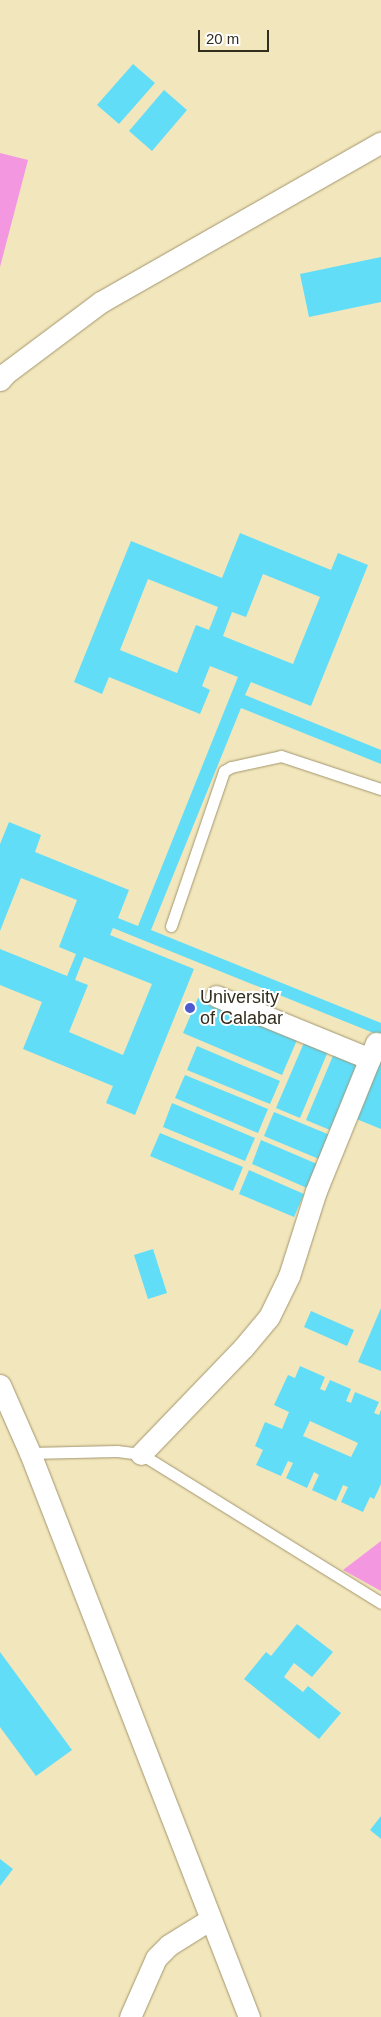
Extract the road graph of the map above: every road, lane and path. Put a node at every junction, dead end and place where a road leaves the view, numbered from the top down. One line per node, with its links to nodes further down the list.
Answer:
1 (381, 142): 2 (street)
2 (0, 380)
3 (381, 789): 4 (lane)
4 (171, 926)
5 (216, 996): 8 (street)
6 (0, 1385): 7 (street)
7 (30, 1453): 8 (lane); 10 (street)
8 (141, 1454): 9 (lane)
9 (381, 1603)
10 (211, 1919): 11 (street); 12 (street)
11 (130, 2017)
12 (249, 2017)

